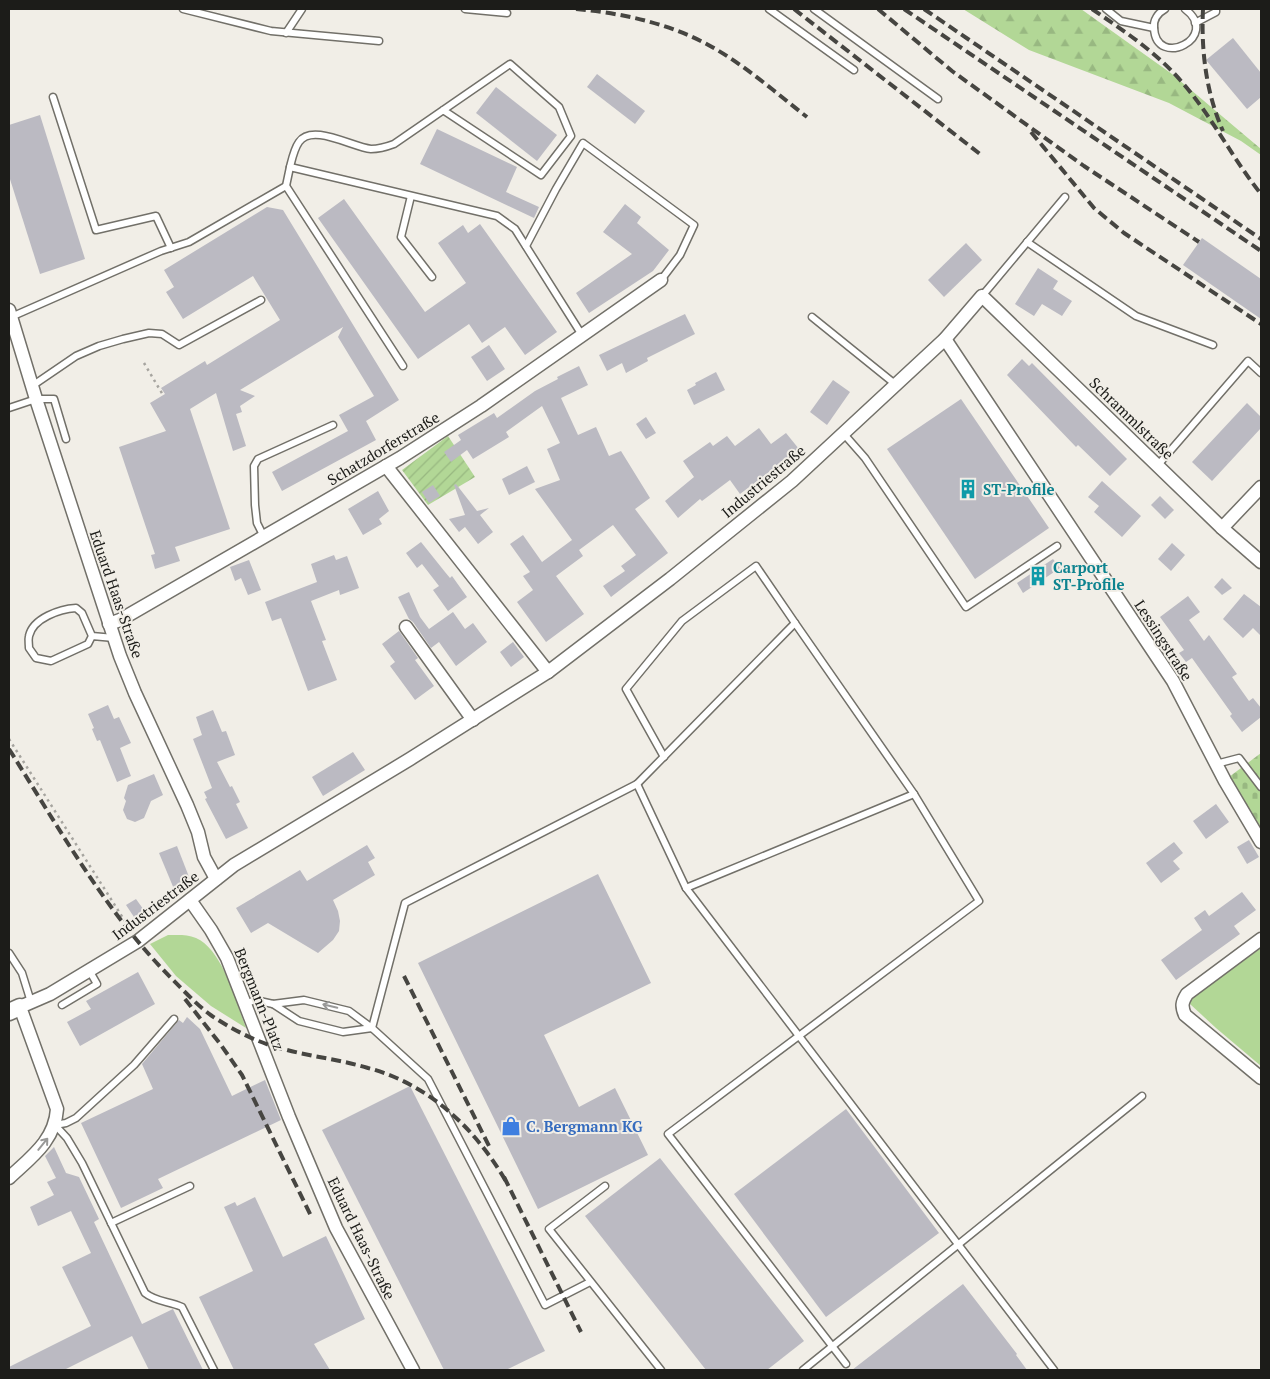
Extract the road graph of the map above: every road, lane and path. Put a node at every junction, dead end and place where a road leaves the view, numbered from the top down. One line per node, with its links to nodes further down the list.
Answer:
1 (183, 9): 13 (lane)
2 (302, 9): 13 (lane)
3 (466, 9): 10 (lane)
4 (770, 9): 15 (lane)
5 (814, 9): 17 (lane)
6 (1106, 9): 12 (lane)
7 (1165, 9): 12 (lane)
8 (1184, 9): 11 (lane)
9 (1216, 9): 11 (lane)
10 (507, 13)
11 (1195, 24): 12 (lane)
12 (1154, 28)
13 (286, 32): 14 (lane)
14 (379, 41)
15 (854, 70)
16 (53, 97): 25 (lane)
17 (938, 99)
18 (443, 110): 18 (lane); 19 (lane)
19 (290, 167): 20 (lane); 21 (lane)
20 (286, 186): 25 (lane); 36 (lane)
21 (411, 196): 24 (lane); 26 (lane)
22 (1065, 197): 23 (lane)
23 (1027, 242): 28 (lane); 34 (lane)
24 (526, 246): 27 (lane); 32 (lane)
25 (171, 248): 30 (lane)
26 (432, 277)
27 (662, 280): 32 (street, Schatzdorferstraße)
28 (982, 296): 33 (street, Industriestraße); 46 (street, Schrammlstraße)
29 (260, 300): 39 (lane)
30 (10, 313): 39 (street, Eduard Haas-Straße)
31 (812, 317): 38 (lane)
32 (582, 335): 47 (street, Schatzdorferstraße)
33 (945, 339): 38 (street, Industriestraße); 62 (street, Lessingstraße)
34 (1213, 345)
35 (144, 363): 40 (path)
36 (403, 366)
37 (1261, 373): 46 (lane)
38 (895, 384): 44 (street, Industriestraße)
39 (32, 386): 41 (street, Eduard Haas-Straße)
40 (163, 395)
41 (36, 399): 42 (lane); 45 (lane); 54 (street, Eduard Haas-Straße)
42 (9, 408)
43 (333, 425): 50 (lane)
44 (843, 433): 51 (lane); 58 (street, Industriestraße)
45 (66, 439)
46 (1158, 465): 49 (street, Schrammlstraße)
47 (386, 466): 50 (street, Schatzdorferstraße); 58 (street)
48 (1261, 487): 49 (street)
49 (1222, 528): 52 (street, Schrammlstraße)
50 (264, 537): 54 (street, Schatzdorferstraße)
51 (1057, 546)
52 (1261, 562)
53 (795, 623): 61 (lane); 61 (lane); 65 (lane)
54 (109, 624): 57 (street, Eduard Haas-Straße)
55 (406, 627): 59 (street)
56 (92, 636): 56 (lane); 57 (lane)
57 (114, 638): 67 (street, Eduard Haas-Straße)
58 (548, 672): 59 (street, Industriestraße)
59 (473, 720): 67 (street, Industriestraße)
60 (9, 739): 71 (path)
61 (664, 757): 63 (lane)
62 (1216, 764): 64 (lane); 66 (street, Lessingstraße)
63 (637, 784): 68 (lane); 79 (lane)
64 (1261, 787)
65 (914, 794): 68 (lane); 80 (lane)
66 (1261, 842)
67 (216, 880): 69 (street, Industriestraße)
68 (686, 888): 80 (lane)
69 (190, 900): 71 (street, Industriestraße); 74 (street, Bergmann-Platz)
70 (1261, 939): 81 (street)
71 (138, 941): 73 (street, Industriestraße)
72 (9, 953): 77 (lane)
73 (89, 970): 76 (lane); 77 (street, Industriestraße)
74 (245, 1004): 75 (lane); 83 (street, Bergmann-Platz)
75 (273, 1004): 79 (lane); 79 (lane, one-way to 75)
76 (62, 1005)
77 (20, 1007): 84 (street)
78 (174, 1018): 84 (lane)
79 (372, 1028): 90 (lane)
80 (798, 1036): 89 (lane); 91 (lane)
81 (1261, 1078)
82 (1142, 1096): 89 (lane)
83 (289, 1117): 94 (street, Eduard Haas-Straße)
84 (55, 1125): 85 (street, one-way to 84); 88 (lane)
85 (9, 1178)
86 (190, 1186): 88 (lane)
87 (605, 1186): 90 (lane)
88 (111, 1223): 93 (lane)
89 (958, 1246): 91 (lane); 97 (lane)
90 (590, 1282): 95 (lane)
91 (833, 1347): 92 (lane); 96 (lane)
92 (846, 1364)
93 (214, 1370)
94 (413, 1370)
95 (661, 1370)
96 (803, 1370)
97 (1054, 1370)

